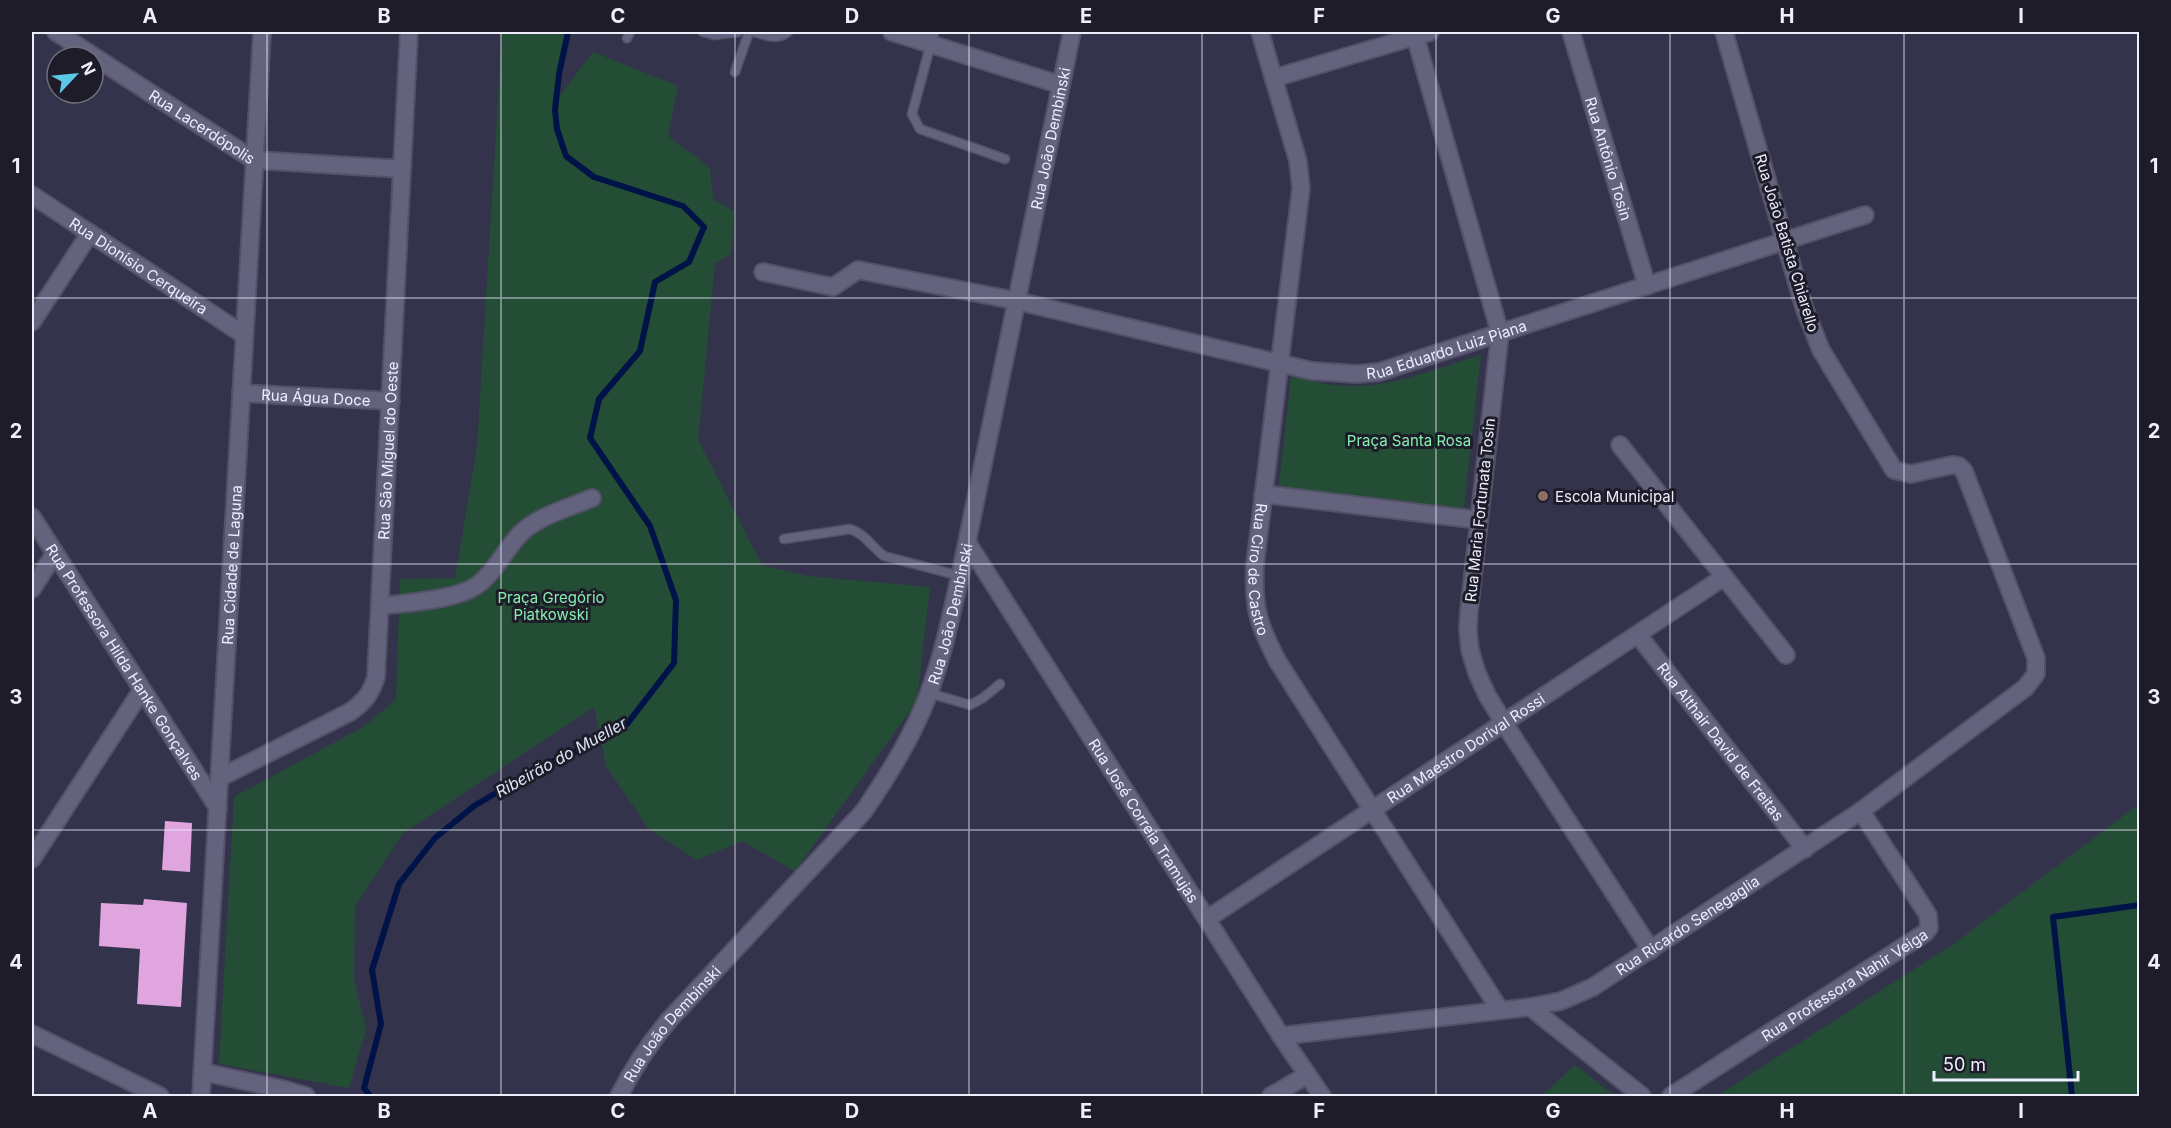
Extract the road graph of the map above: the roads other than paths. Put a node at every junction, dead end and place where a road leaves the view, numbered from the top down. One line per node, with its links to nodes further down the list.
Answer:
1 (56, 32): 20 (street, Rua Lacerdópolis)
2 (262, 32): 20 (street, Rua Cidade de Laguna)
3 (409, 32): 21 (street, Rua São Miguel do Oeste)
4 (703, 32): 5 (lane)
5 (738, 32)
6 (749, 32): 16 (lane)
7 (754, 32): 8 (lane)
8 (788, 32)
9 (892, 32): 15 (street)
10 (1072, 32): 18 (street, Rua João Dembinski)
11 (1260, 32): 17 (street, Rua Ciro de Castro)
12 (1571, 32): 27 (street, Rua Antônio Tosin)
13 (1724, 32): 25 (street, Rua João Batista Chiarello)
14 (1420, 33): 17 (street); 30 (street, Rua Maria Fortunata Tosin)
15 (933, 38): 18 (street); 19 (lane)
16 (735, 72)
17 (1274, 78): 32 (street, Rua Ciro de Castro)
18 (1061, 85): 28 (street, Rua João Dembinski)
19 (1005, 159)
20 (254, 160): 21 (street, Rua Lacerdópolis); 31 (street, Rua Cidade de Laguna)
21 (402, 169): 34 (street, Rua São Miguel do Oeste)
22 (32, 195): 24 (street, Rua Dionísio Cerqueira)
23 (1865, 215): 25 (street, Rua Eduardo Luiz Piana)
24 (90, 233): 29 (street); 31 (street, Rua Dionísio Cerqueira)
25 (1785, 241): 27 (street, Rua Eduardo Luiz Piana); 49 (street, Rua João Batista Chiarello)
26 (763, 272): 28 (street, Rua Eduardo Luiz Piana)
27 (1647, 286): 30 (street, Rua Eduardo Luiz Piana)
28 (1017, 301): 32 (street, Rua Eduardo Luiz Piana); 41 (street, Rua João Dembinski)
29 (32, 322)
30 (1500, 333): 32 (street, Rua Eduardo Luiz Piana); 39 (street, Rua Maria Fortunata Tosin)
31 (244, 335): 33 (street, Rua Cidade de Laguna)
32 (1279, 363): 36 (street, Rua Ciro de Castro)
33 (241, 393): 34 (street, Rua Água Doce); 54 (street, Rua Cidade de Laguna)
34 (391, 402): 46 (street, Rua São Miguel do Oeste)
35 (1620, 445): 44 (street)
36 (1263, 494): 39 (street); 56 (street, Rua Ciro de Castro)
37 (592, 498): 46 (street)
38 (32, 518): 42 (street, Rua Professora Hilda Hanke Gonçalves)
39 (1479, 520): 53 (street, Rua Maria Fortunata Tosin)
40 (784, 539): 43 (lane)
41 (967, 542): 43 (street, Rua João Dembinski); 60 (street, Rua José Correia Tramujas)
42 (55, 553): 45 (street); 51 (street, Rua Professora Hilda Hanke Gonçalves)
43 (960, 576): 52 (street, Rua João Dembinski)
44 (1724, 577): 47 (street, Rua Maestro Dorival Rossi); 48 (street)
45 (32, 589)
46 (381, 606): 54 (street, Rua São Miguel do Oeste)
47 (1638, 635): 53 (street, Rua Maestro Dorival Rossi); 58 (street, Rua Althair David de Freitas)
48 (1786, 655)
49 (2036, 674): 57 (street, Rua Ricardo Senegaglia)
50 (1000, 684): 52 (lane)
51 (142, 690): 55 (street, Rua Professora Hilda Hanke Gonçalves); 59 (street)
52 (929, 693): 71 (street, Rua João Dembinski)
53 (1503, 723): 56 (street, Rua Maestro Dorival Rossi); 61 (street, Rua Maria Fortunata Tosin)
54 (219, 778): 55 (street, Rua Cidade de Laguna)
55 (218, 808): 66 (street, Rua Cidade de Laguna)
56 (1372, 810): 60 (street, Rua Maestro Dorival Rossi); 63 (street, Rua Ciro de Castro)
57 (1861, 811): 58 (street, Rua Ricardo Senegaglia); 75 (street, Rua Professora Nahir Veiga)
58 (1805, 849): 61 (street, Rua Ricardo Senegaglia)
59 (32, 859)
60 (1207, 919): 65 (street, Rua José Correia Tramujas)
61 (1651, 950): 62 (street, Rua Ricardo Senegaglia)
62 (1530, 1007): 63 (street, Rua Ricardo Senegaglia); 74 (street)
63 (1500, 1010): 65 (street, Rua Ricardo Senegaglia)
64 (32, 1034): 68 (street)
65 (1281, 1036): 67 (street, Rua José Correia Tramujas)
66 (203, 1072): 69 (street, Rua Cidade de Laguna); 70 (street)
67 (1307, 1075): 72 (street); 73 (street, Rua José Correia Tramujas)
68 (160, 1096)
69 (201, 1096)
70 (306, 1096)
71 (619, 1096)
72 (1271, 1096)
73 (1322, 1096)
74 (1642, 1096)
75 (1671, 1096)

